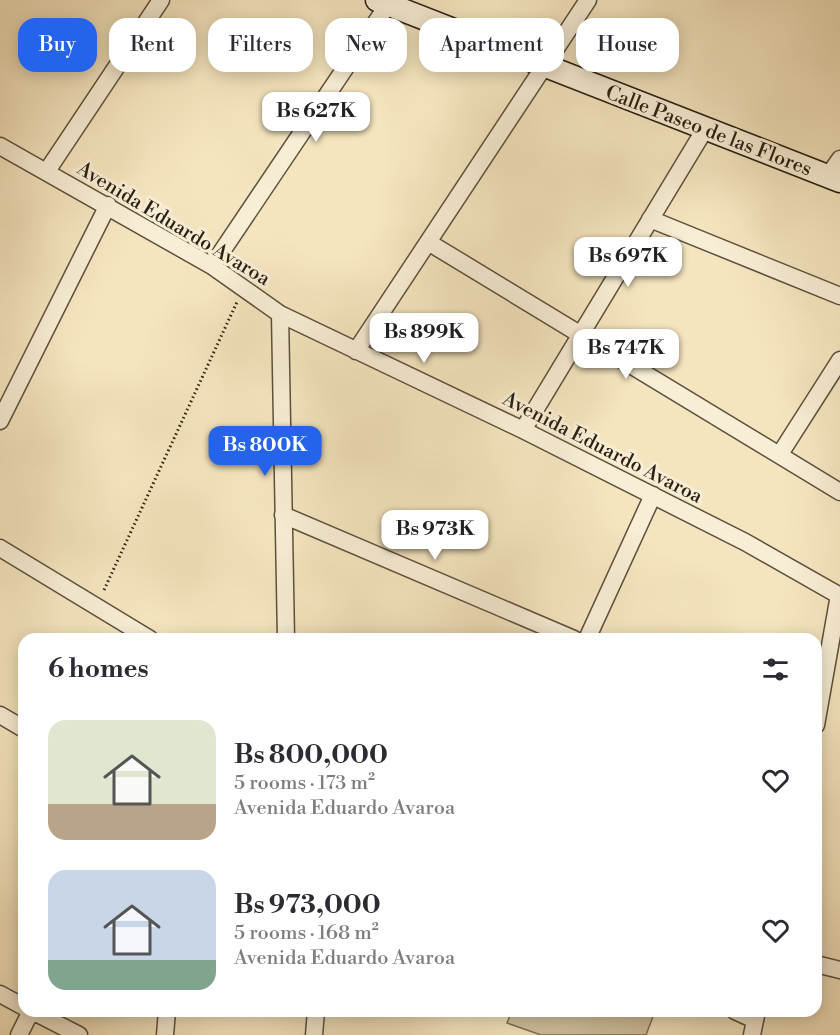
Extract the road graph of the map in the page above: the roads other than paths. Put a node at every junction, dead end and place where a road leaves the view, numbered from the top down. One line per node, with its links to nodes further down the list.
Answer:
1 (161, 0): 10 (street)
2 (588, 0): 5 (street)
3 (385, 2): 4 (street, Calle Paseo de las Flores); 15 (street)
4 (424, 18)
5 (564, 34)
6 (538, 72): 14 (street)
7 (558, 72): 8 (street, Calle Paseo de las Flores)
8 (705, 129): 11 (street, Calle Paseo de las Flores); 13 (street)
9 (0, 146): 10 (street, Avenida Eduardo Avaroa)
10 (47, 171): 12 (street, Avenida Eduardo Avaroa)
11 (836, 172)
12 (108, 205): 15 (street, Avenida Eduardo Avaroa); 21 (street)
13 (650, 219): 16 (street); 18 (street)
14 (428, 242): 18 (street); 19 (street)
15 (212, 266): 17 (street, Avenida Eduardo Avaroa)
16 (840, 296)
17 (280, 314): 19 (street, Avenida Eduardo Avaroa); 26 (street)
18 (580, 332): 22 (street); 23 (street)
19 (356, 351): 22 (street, Avenida Eduardo Avaroa)
20 (840, 360): 23 (street)
21 (0, 420)
22 (523, 429): 25 (street, Avenida Eduardo Avaroa)
23 (780, 454): 24 (street)
24 (840, 492)
25 (653, 495): 28 (street, Avenida Eduardo Avaroa); 32 (street)
26 (283, 514): 30 (street); 31 (street)
27 (0, 548): 29 (street)
28 (840, 596): 33 (street)
29 (138, 633)
30 (286, 633)
31 (560, 633)
32 (589, 633)
33 (822, 693)
34 (0, 715): 35 (street)
35 (18, 726)
36 (822, 966): 37 (street)
37 (840, 970)
38 (0, 994): 39 (street)
39 (18, 1004)
40 (29, 1017): 44 (street)
41 (44, 1017): 45 (street)
42 (166, 1017): 46 (street)
43 (316, 1017): 47 (street)
44 (19, 1035)
45 (79, 1035)
46 (165, 1035)
47 (314, 1035)

